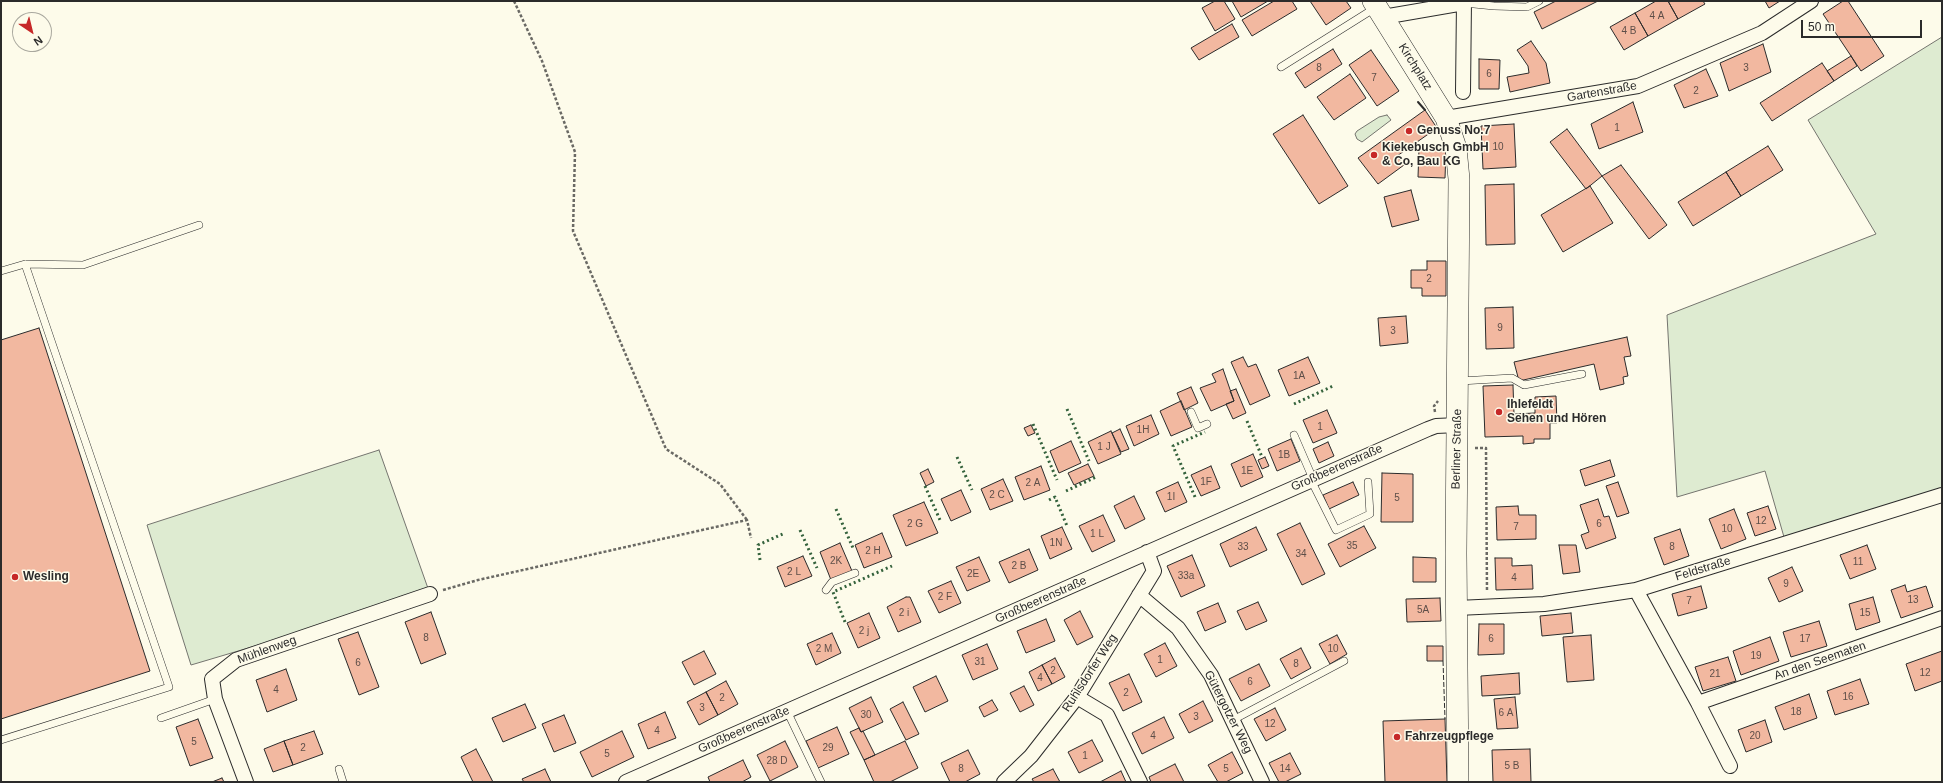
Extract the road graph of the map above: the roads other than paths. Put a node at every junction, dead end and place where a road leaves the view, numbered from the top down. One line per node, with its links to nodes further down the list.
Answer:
1 (1540, 1): 3 (lane)
2 (1811, 1): 7 (street, Gartenstraße)
3 (1464, 2): 4 (street); 6 (street)
4 (1378, 8): 5 (lane); 7 (main road, Kirchplatz)
5 (1281, 67)
6 (1463, 92)
7 (1446, 118): 12 (main road, Berliner Straße)
8 (199, 225): 9 (lane)
9 (25, 264): 10 (lane); 35 (lane)
10 (1, 272)
11 (1582, 374): 12 (lane)
12 (1458, 381): 15 (main road, Berliner Straße)
13 (1191, 412): 14 (lane)
14 (1207, 424)
15 (1458, 425): 17 (street, Großbeerenstraße); 26 (main road, Berliner Straße)
16 (1294, 435): 17 (lane)
17 (1312, 479): 18 (lane); 20 (street, Großbeerenstraße)
18 (1368, 482)
19 (1942, 495): 23 (street, Feldstraße)
20 (1147, 552): 25 (street, Ruhlsdorfer Weg); 32 (street, Großbeerenstraße)
21 (855, 573): 22 (lane)
22 (826, 590)
23 (1636, 590): 26 (street, Feldstraße); 31 (street)
24 (430, 594): 30 (street, Mühlenweg)
25 (1139, 595): 29 (street, Ruhlsdorfer Weg); 34 (street, Gütergotzer Weg)
26 (1457, 608): 45 (main road, Berliner Straße)
27 (1942, 618): 31 (street, An den Seematen)
28 (1344, 661): 34 (lane)
29 (1077, 697): 42 (street, Ruhlsdorfer Weg); 43 (street)
30 (215, 699): 33 (lane); 38 (street, Mühlenweg)
31 (1698, 703): 36 (street)
32 (787, 711): 40 (street, Großbeerenstraße); 41 (lane)
33 (161, 718)
34 (1233, 720): 44 (street, Gütergotzer Weg)
35 (1, 740)
36 (1730, 766)
37 (339, 769): 39 (lane)
38 (246, 782)
39 (343, 782)
40 (626, 782)
41 (821, 782)
42 (1004, 782)
43 (1140, 782)
44 (1262, 782)
45 (1458, 782)

